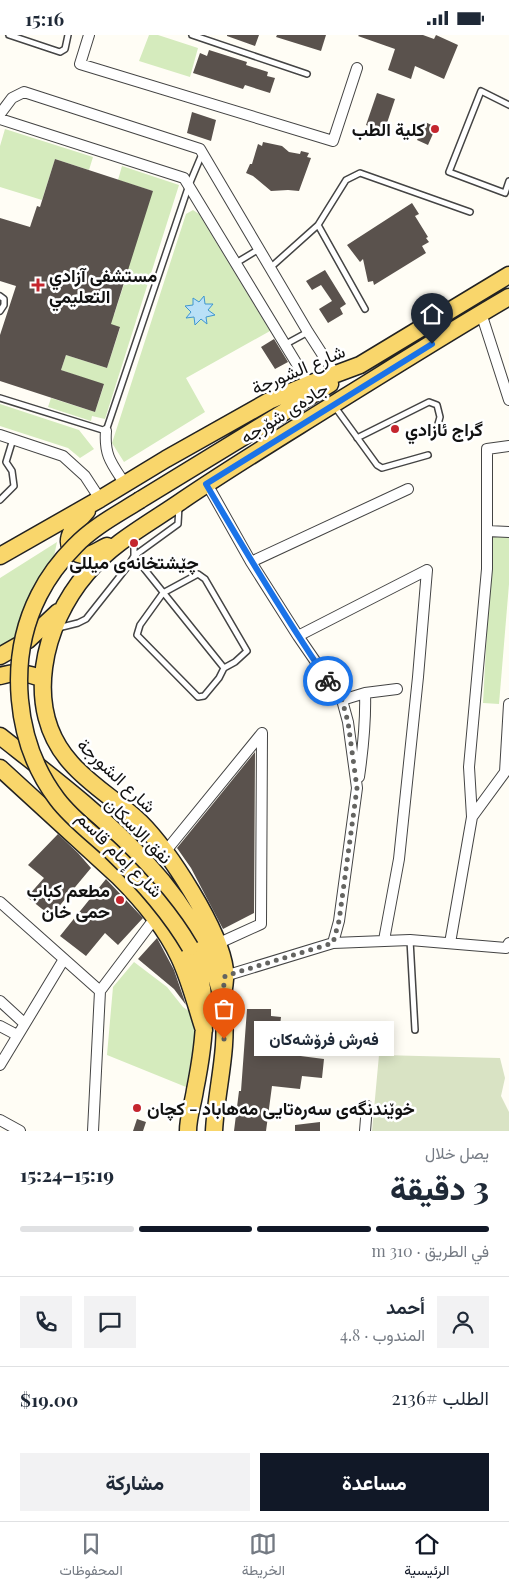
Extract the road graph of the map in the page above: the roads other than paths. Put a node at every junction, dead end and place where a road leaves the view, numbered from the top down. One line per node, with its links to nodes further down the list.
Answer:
1 (9, 35): 2 (lane)
2 (68, 35)
3 (89, 35): 5 (street)
4 (192, 35): 6 (lane)
5 (357, 68)
6 (307, 74)
7 (509, 105): 11 (lane)
8 (0, 114): 10 (street)
9 (0, 119): 12 (street)
10 (202, 153): 12 (lane); 15 (street)
11 (509, 181)
12 (189, 185): 16 (street); 33 (lane)
13 (470, 212): 14 (lane)
14 (318, 225): 17 (lane); 21 (lane)
15 (259, 249): 16 (lane); 17 (street)
16 (236, 263): 25 (street)
17 (270, 268): 24 (street)
18 (509, 275): 26 (main road, شارع الشورجة)
19 (0, 296): 22 (lane)
20 (509, 297): 23 (main road, جادەی شۆرجە)
21 (365, 309)
22 (0, 311)
23 (481, 313): 30 (street); 31 (main road, جادەی شۆرجە)
24 (308, 332): 25 (lane); 27 (street)
25 (286, 344): 28 (street)
26 (360, 365): 27 (main road, شارع الشورجة); 84 (main road, bridge)
27 (336, 374): 28 (main road, شارع الشورجة)
28 (309, 384): 41 (main road, شارع الشورجة)
29 (0, 398): 33 (lane)
30 (509, 400)
31 (334, 404): 35 (lane); 42 (main road, جادەی شۆرجە)
32 (438, 425): 35 (lane)
33 (106, 431): 41 (street)
34 (0, 435): 36 (street)
35 (357, 438): 38 (lane)
36 (13, 439): 40 (lane); 44 (street)
37 (509, 446): 47 (street)
38 (428, 455)
39 (0, 459): 40 (lane)
40 (6, 462): 45 (lane)
41 (125, 484): 44 (main road, شارع الشورجة)
42 (206, 484): 46 (main road, جادەی شۆرجە); 52 (street)
43 (408, 489): 52 (street)
44 (101, 499): 49 (main road); 51 (main road)
45 (0, 500)
46 (179, 503): 49 (main road, جادەی شۆرجە); 50 (lane)
47 (487, 531): 48 (street); 68 (street)
48 (509, 532)
49 (134, 533): 50 (lane); 54 (main road, شارع الشورجة)
50 (134, 555): 53 (lane); 55 (lane)
51 (0, 556)
52 (251, 561): 56 (street)
53 (163, 593): 58 (lane); 58 (lane); 58 (lane)
54 (66, 603): 55 (main road, شارع الشورجة); 57 (main road)
55 (54, 629): 60 (main road, شارع الشورجة)
56 (298, 636): 63 (street); 72 (street)
57 (0, 655)
58 (224, 668)
59 (0, 676): 60 (main road)
60 (43, 679): 69 (main road, شارع الشورجة)
61 (397, 689): 62 (street)
62 (364, 693): 63 (street); 67 (street)
63 (342, 700): 67 (street)
64 (509, 704): 68 (street)
65 (0, 736): 79 (main road, نفق الاسكان)
66 (0, 768): 71 (main road, شارع إمام قاسم)
67 (357, 788): 74 (street)
68 (472, 817): 75 (street)
69 (165, 851): 77 (main road, شارع الشورجة); 77 (street)
70 (0, 902): 78 (street)
71 (155, 918): 80 (street); 84 (main road, شارع إمام قاسم)
72 (384, 940): 73 (street); 74 (street)
73 (410, 940): 75 (street); 85 (lane)
74 (333, 943): 79 (street)
75 (450, 943): 76 (street)
76 (509, 943)
77 (217, 944): 79 (main road, شارع الشورجة)
78 (64, 959): 80 (street); 82 (street)
79 (221, 977): 93 (main road, شارع الشورجة)
80 (100, 991): 91 (street)
81 (0, 1001): 82 (street)
82 (24, 1023): 86 (street)
83 (0, 1026): 86 (street)
84 (204, 1030): 92 (main road, شارع إمام قاسم)
85 (415, 1030)
86 (17, 1035): 87 (street)
87 (0, 1065)
88 (367, 1106): 94 (street)
89 (0, 1120): 90 (street)
90 (20, 1131)
91 (93, 1131)
92 (188, 1131)
93 (214, 1131)
94 (365, 1131)

